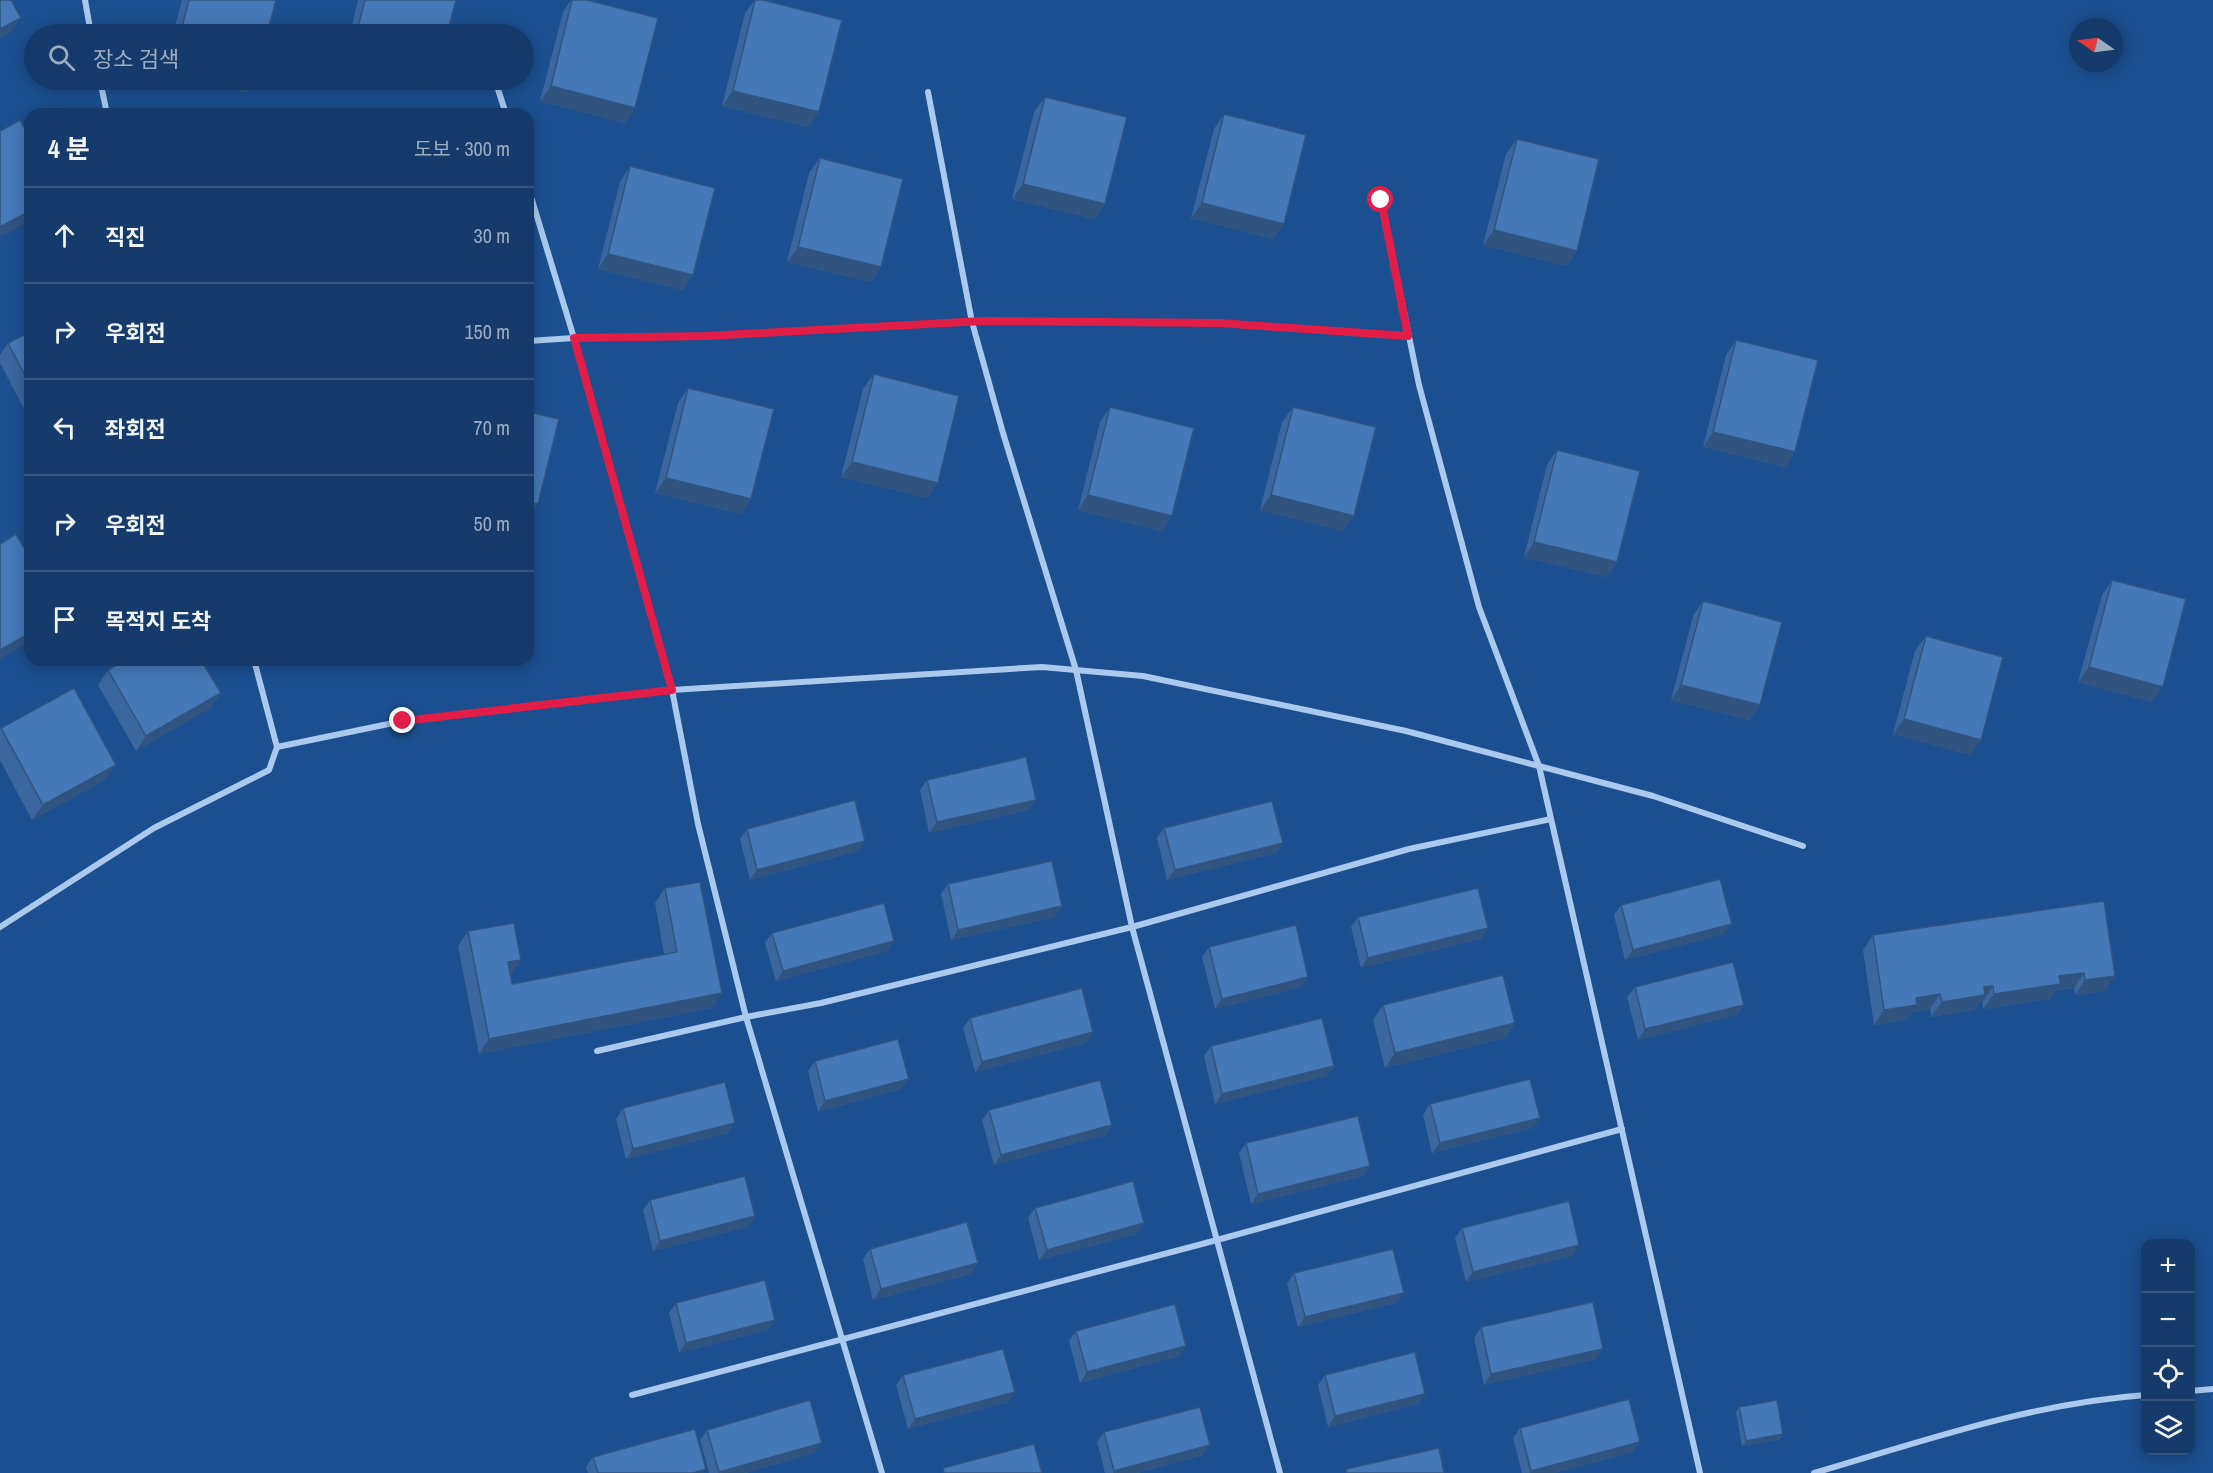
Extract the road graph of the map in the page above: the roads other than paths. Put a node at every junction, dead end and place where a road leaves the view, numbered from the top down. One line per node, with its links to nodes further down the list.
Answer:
1 (85, 0): 2 (street)
2 (89, 24)
3 (102, 90): 6 (street)
4 (498, 90): 7 (street)
5 (928, 92): 10 (street)
6 (106, 108)
7 (504, 108)
8 (1381, 200): 11 (street)
9 (534, 207): 12 (street)
10 (972, 322): 11 (street); 12 (street); 15 (street)
11 (1408, 336): 18 (street)
12 (574, 338): 13 (street); 16 (street)
13 (534, 341)
14 (256, 666): 17 (street)
15 (1076, 670): 16 (street); 18 (street); 22 (street)
16 (672, 690): 17 (street); 23 (street)
17 (277, 747): 21 (street)
18 (1539, 766): 19 (street); 20 (street)
19 (1551, 819): 22 (street); 25 (street)
20 (1803, 846)
21 (0, 927)
22 (1132, 927): 23 (street); 26 (street)
23 (746, 1017): 24 (street); 27 (street)
24 (597, 1051)
25 (1622, 1130): 26 (street); 34 (street)
26 (1217, 1240): 27 (street); 33 (street)
27 (842, 1339): 30 (street); 32 (street)
28 (2213, 1389): 29 (street)
29 (2195, 1391)
30 (632, 1395)
31 (2141, 1395): 35 (street)
32 (882, 1473)
33 (1280, 1473)
34 (1701, 1473)
35 (1814, 1473)

